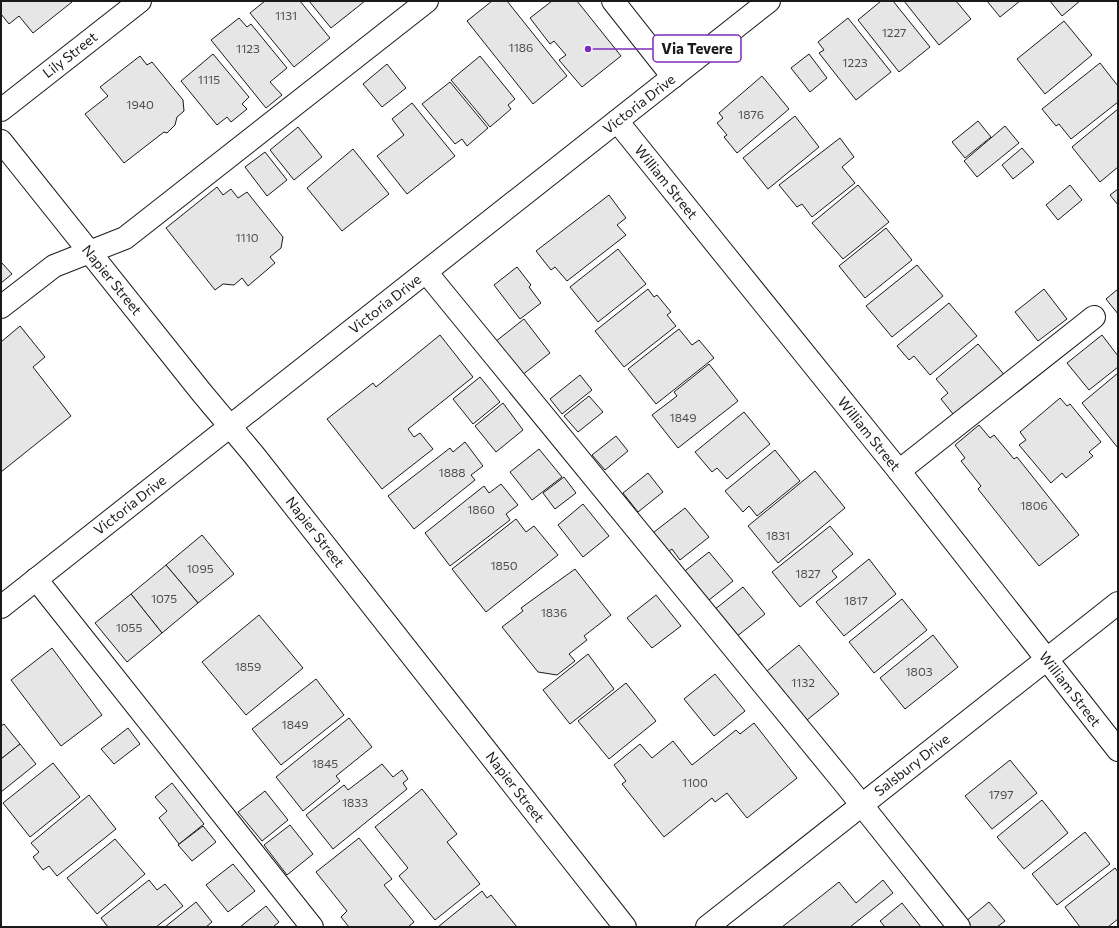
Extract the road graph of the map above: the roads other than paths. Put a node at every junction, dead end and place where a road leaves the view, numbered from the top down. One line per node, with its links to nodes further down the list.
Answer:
1 (140, 1): 6 (street, Lily Street)
2 (427, 1): 9 (street)
3 (613, 1): 5 (street)
4 (769, 1): 5 (street, Victoria Drive)
5 (673, 77): 7 (street, Victoria Drive)
6 (1, 110)
7 (617, 121): 10 (street, Victoria Drive); 14 (street, William Street)
8 (1, 141): 9 (street, Napier Street)
9 (89, 252): 11 (street); 13 (street, Napier Street)
10 (426, 272): 13 (street, Victoria Drive); 20 (street)
11 (1, 307)
12 (1094, 317): 14 (street)
13 (231, 426): 15 (street, Victoria Drive); 22 (street, Napier Street)
14 (899, 471): 18 (street, William Street)
15 (36, 579): 17 (street, Victoria Drive); 21 (street)
16 (1118, 603): 18 (street, Salsbury Drive)
17 (1, 607)
18 (1046, 659): 19 (street, William Street); 20 (street, Salsbury Drive)
19 (1118, 750)
20 (862, 805): 23 (street, Salsbury Drive); 24 (street)
21 (312, 927)
22 (625, 927)
23 (707, 927)
24 (959, 927)

